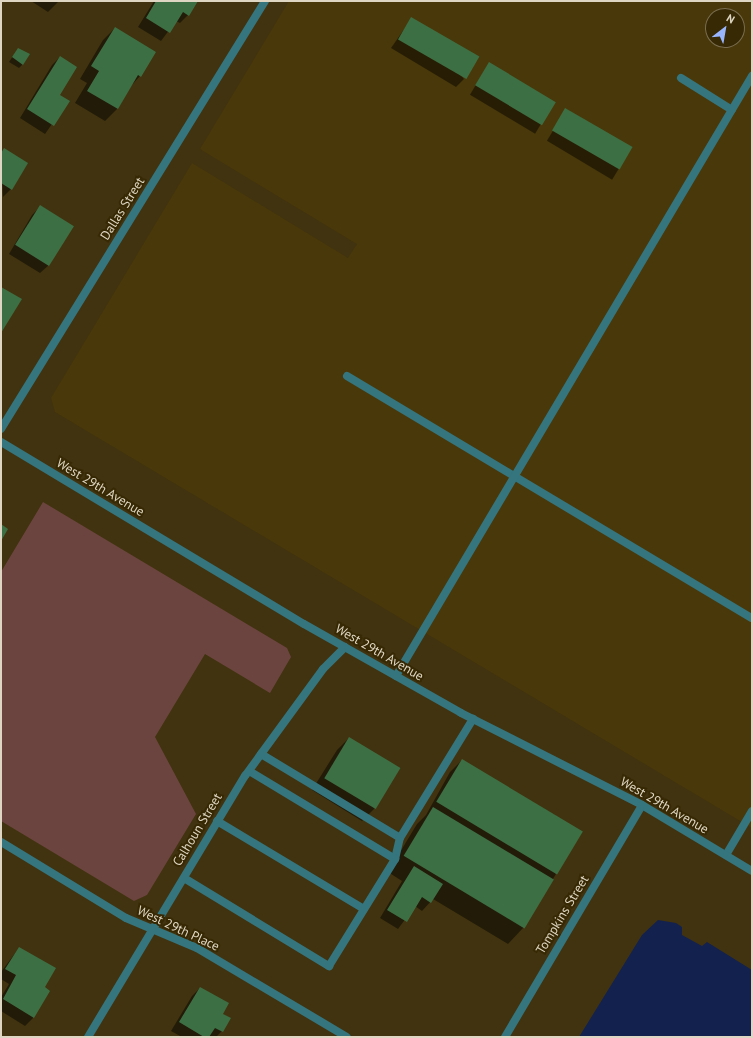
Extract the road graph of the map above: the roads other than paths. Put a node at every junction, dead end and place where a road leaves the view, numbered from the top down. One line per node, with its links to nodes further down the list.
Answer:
1 (265, 1): 6 (street, Dallas Street)
2 (752, 76): 4 (street)
3 (681, 78): 4 (street)
4 (732, 110): 8 (street)
5 (347, 376): 8 (street)
6 (1, 429)
7 (1, 442): 10 (street, West 29th Avenue)
8 (514, 476): 9 (street); 11 (street)
9 (752, 618)
10 (345, 647): 11 (street, West 29th Avenue); 13 (street, Calhoun Street)
11 (396, 676): 12 (street, West 29th Avenue)
12 (473, 718): 15 (street, West 29th Avenue); 18 (street)
13 (261, 754): 14 (street, Calhoun Street); 18 (street)
14 (249, 771): 17 (street, Calhoun Street); 21 (street)
15 (642, 805): 20 (street, West 29th Avenue); 28 (street, Tompkins Street)
16 (752, 811): 20 (street)
17 (217, 821): 23 (street, Calhoun Street); 24 (street)
18 (400, 838): 21 (street)
19 (1, 842): 25 (street, West 29th Place)
20 (726, 855): 22 (street, West 29th Avenue)
21 (395, 859): 24 (street)
22 (752, 871)
23 (184, 878): 24 (street); 25 (street, Calhoun Street)
24 (364, 909)
25 (153, 930): 26 (street, Calhoun Street); 27 (street, West 29th Place)
26 (88, 1037)
27 (347, 1037)
28 (506, 1037)

